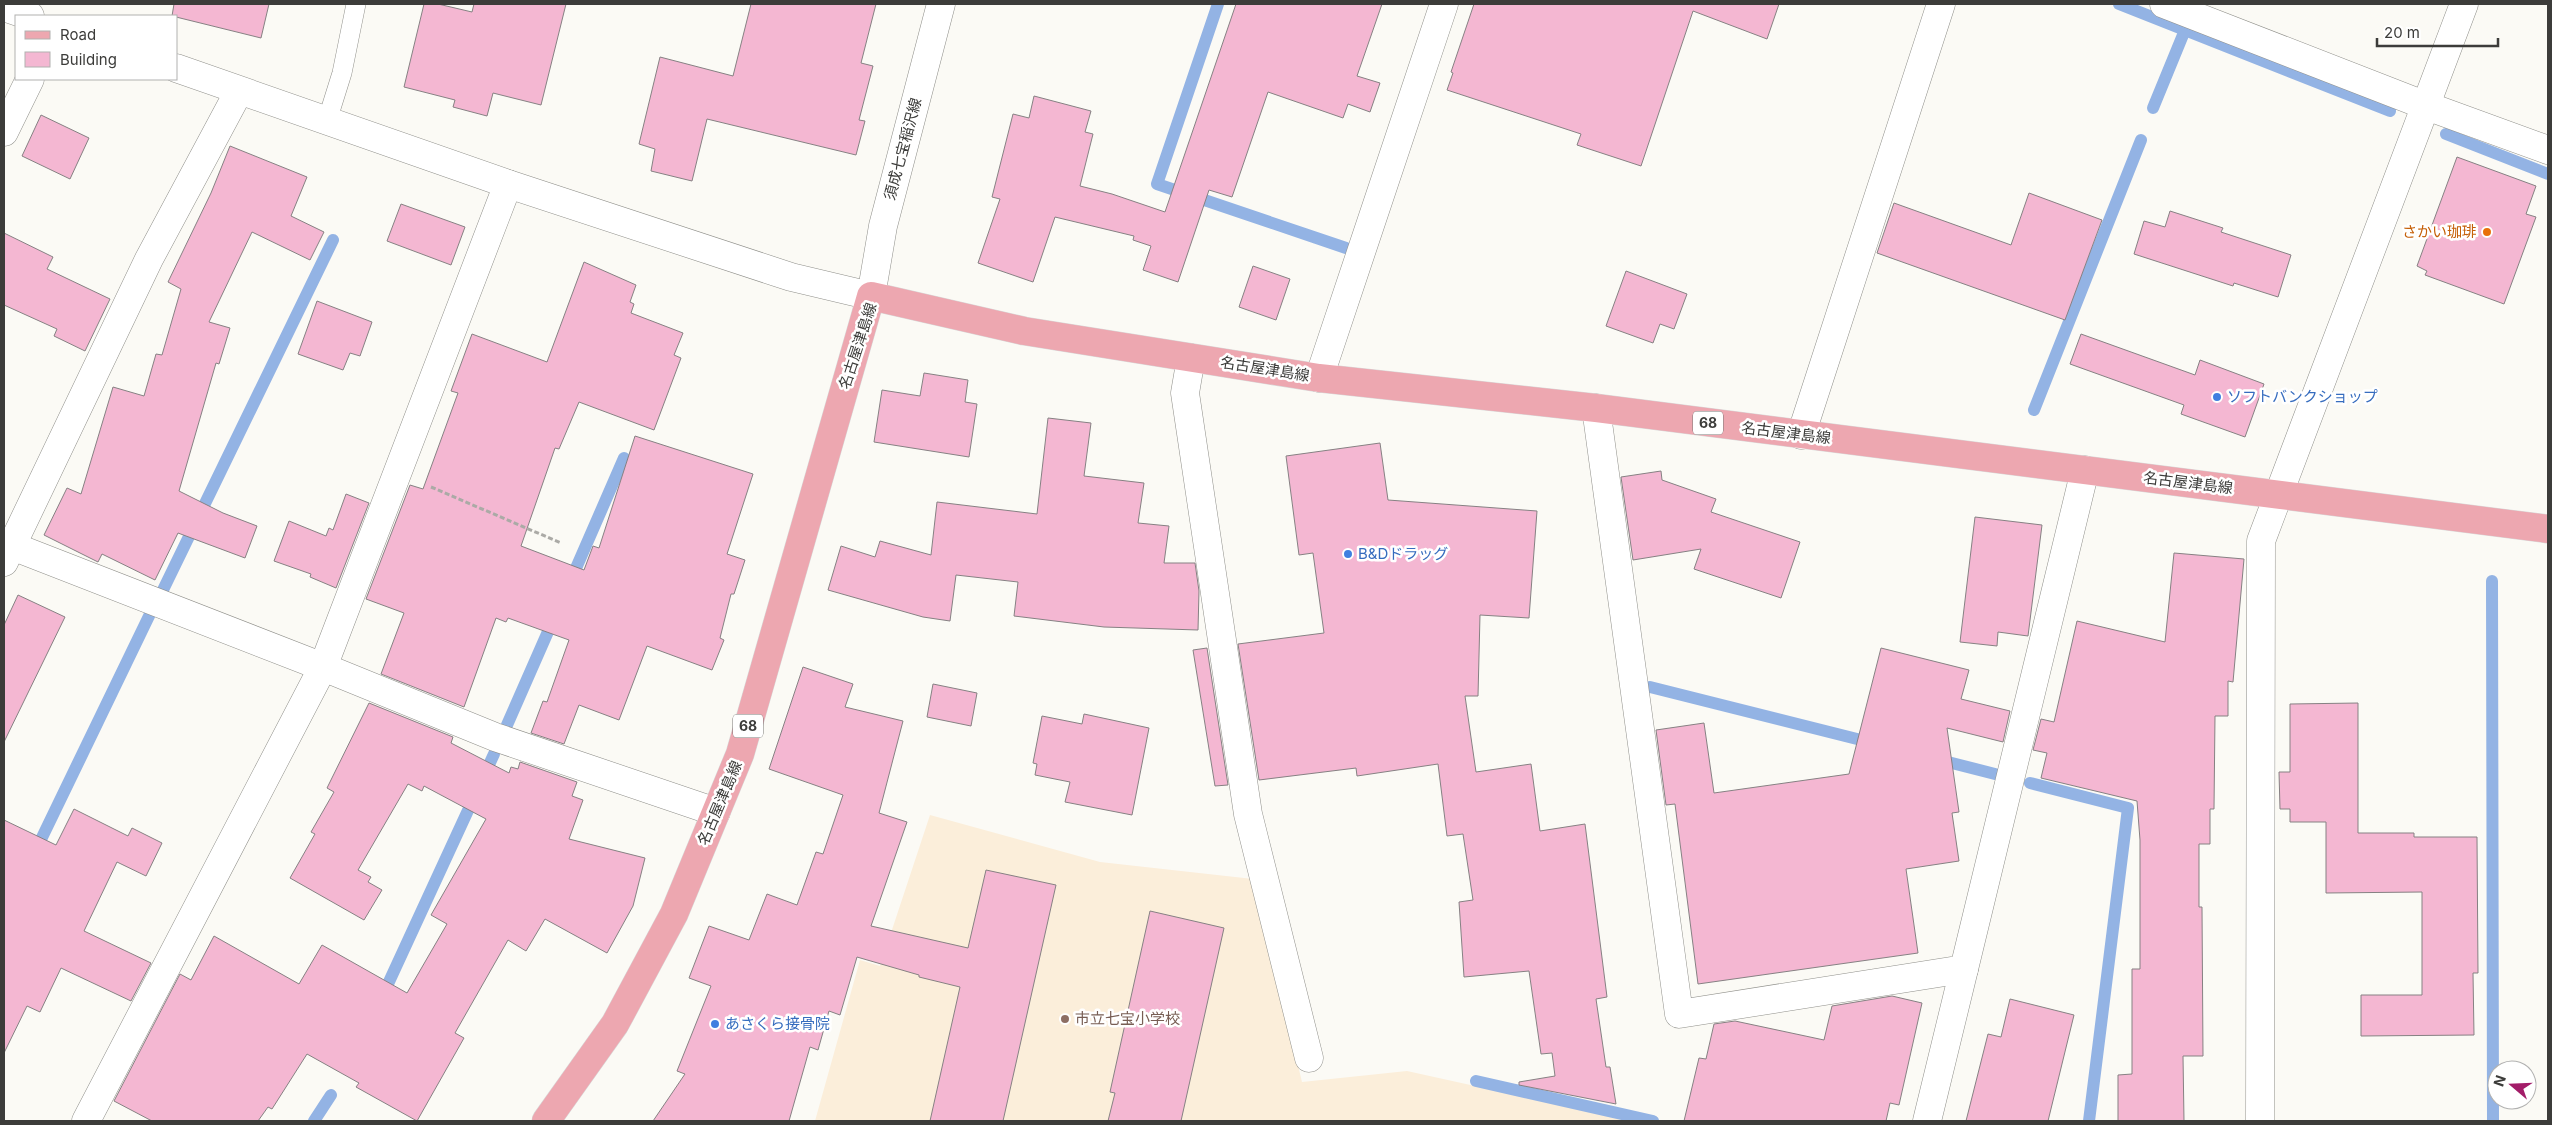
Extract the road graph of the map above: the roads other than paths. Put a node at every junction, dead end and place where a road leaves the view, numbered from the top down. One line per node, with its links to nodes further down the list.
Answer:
1 (356, 4): 13 (lane)
2 (941, 4): 17 (street, 須成七宝稲沢線)
3 (1444, 4): 19 (street)
4 (1941, 4): 21 (street)
5 (2164, 4): 12 (street)
6 (2464, 4): 12 (street)
7 (4, 7): 8 (street)
8 (27, 15)
9 (178, 69): 11 (street)
10 (30, 80): 14 (street)
11 (239, 90): 13 (street); 25 (street)
12 (2424, 105): 15 (street); 23 (street)
13 (327, 121): 16 (street)
14 (4, 132)
15 (2548, 150)
16 (508, 184): 17 (street); 26 (street)
17 (871, 296): 18 (main road, 名古屋津島線 / 68); 27 (main road, 名古屋津島線 / 68)
18 (1191, 358): 19 (main road, 名古屋津島線 / 68); 29 (street)
19 (1319, 378): 20 (main road, 名古屋津島線 / 68)
20 (1596, 408): 21 (main road, 名古屋津島線 / 68); 28 (street)
21 (1801, 435): 22 (main road, 名古屋津島線 / 68)
22 (2085, 470): 23 (main road, 名古屋津島線 / 68); 28 (street)
23 (2277, 494): 24 (main road, 名古屋津島線 / 68); 33 (street)
24 (2548, 529)
25 (9, 545): 26 (street)
26 (323, 667): 27 (street); 30 (street)
27 (716, 812): 31 (main road, 名古屋津島線 / 68)
28 (1964, 969): 32 (street)
29 (1309, 1058)
30 (86, 1121)
31 (546, 1121)
32 (1927, 1121)
33 (2260, 1121)

